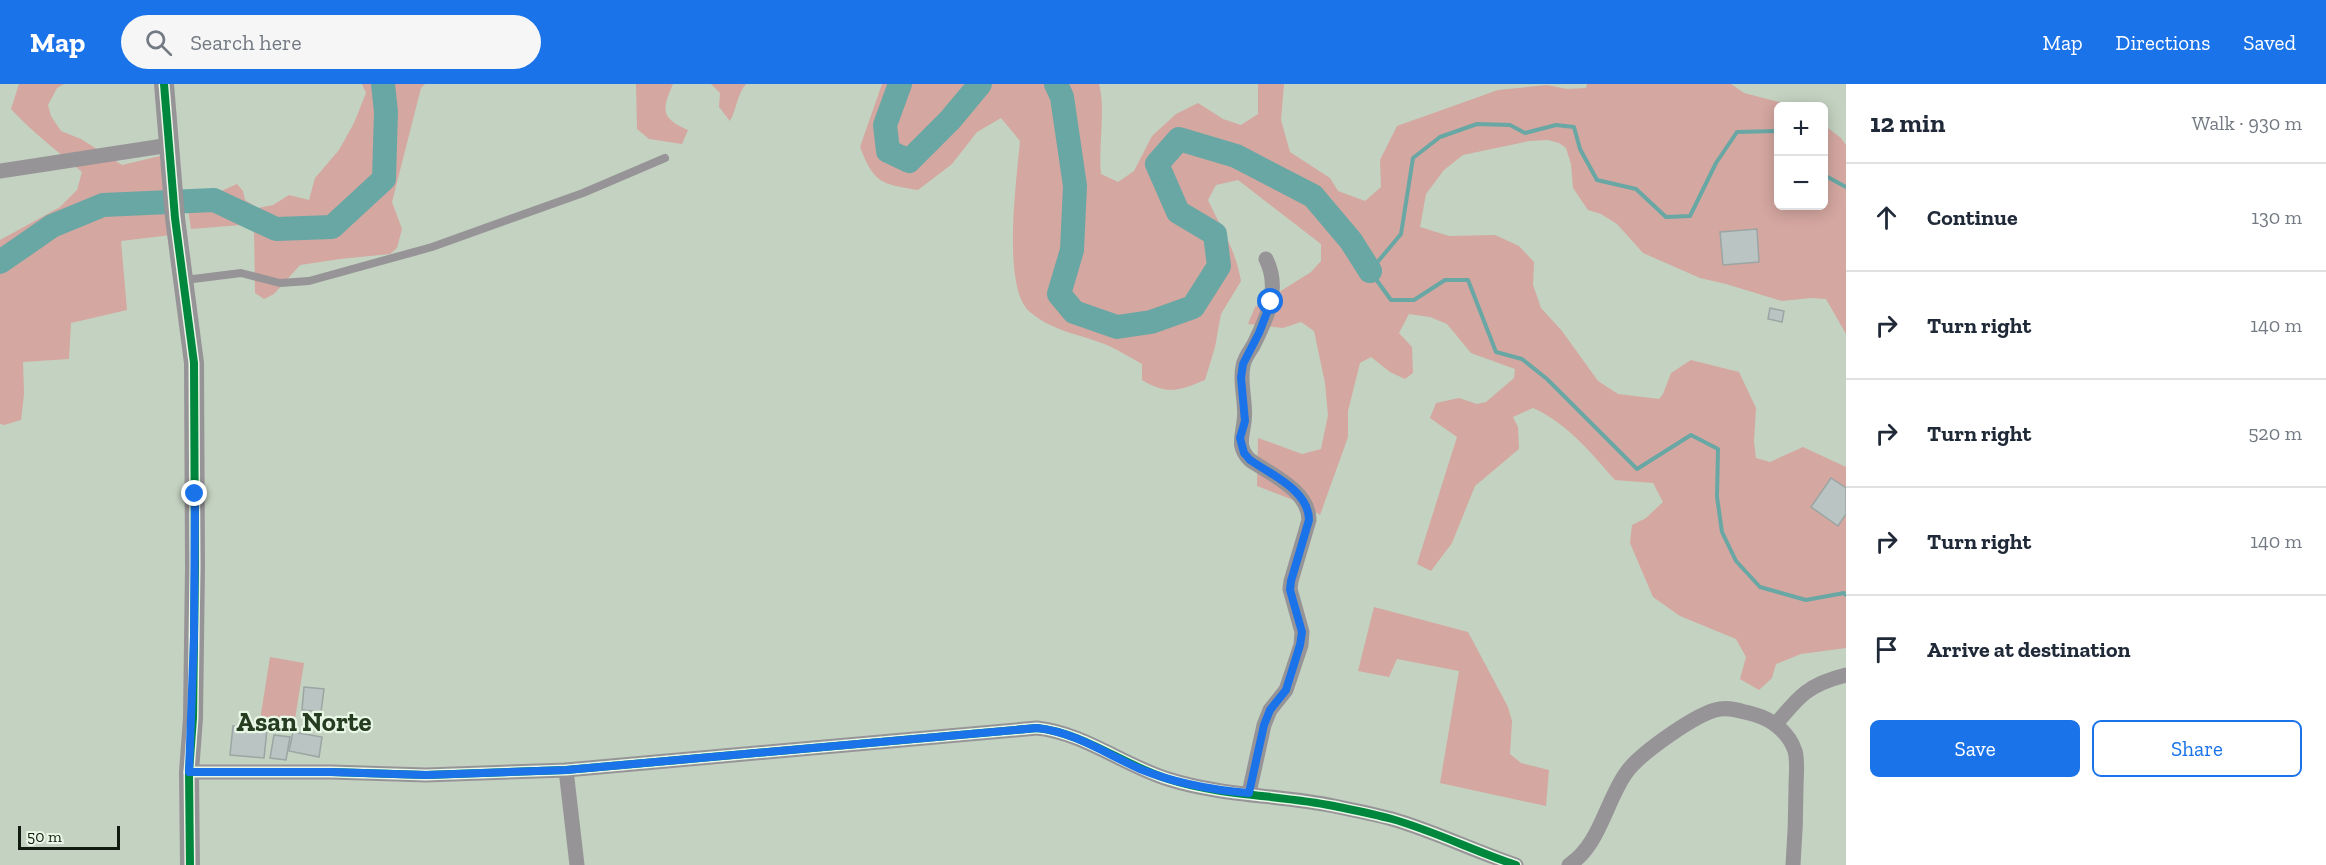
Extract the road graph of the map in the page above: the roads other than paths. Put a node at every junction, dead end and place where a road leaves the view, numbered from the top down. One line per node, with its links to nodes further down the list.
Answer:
1 (164, 84): 2 (street)
2 (170, 145): 4 (street); 6 (street)
3 (665, 158): 6 (lane)
4 (0, 171)
5 (1266, 259): 11 (street)
6 (185, 280): 10 (street)
7 (1846, 675): 8 (street)
8 (1776, 724): 15 (street); 16 (street)
9 (566, 770): 10 (street); 11 (street); 13 (street)
10 (189, 772): 12 (street)
11 (1249, 793): 14 (street)
12 (190, 865)
13 (577, 865)
14 (1516, 865)
15 (1569, 865)
16 (1793, 865)

